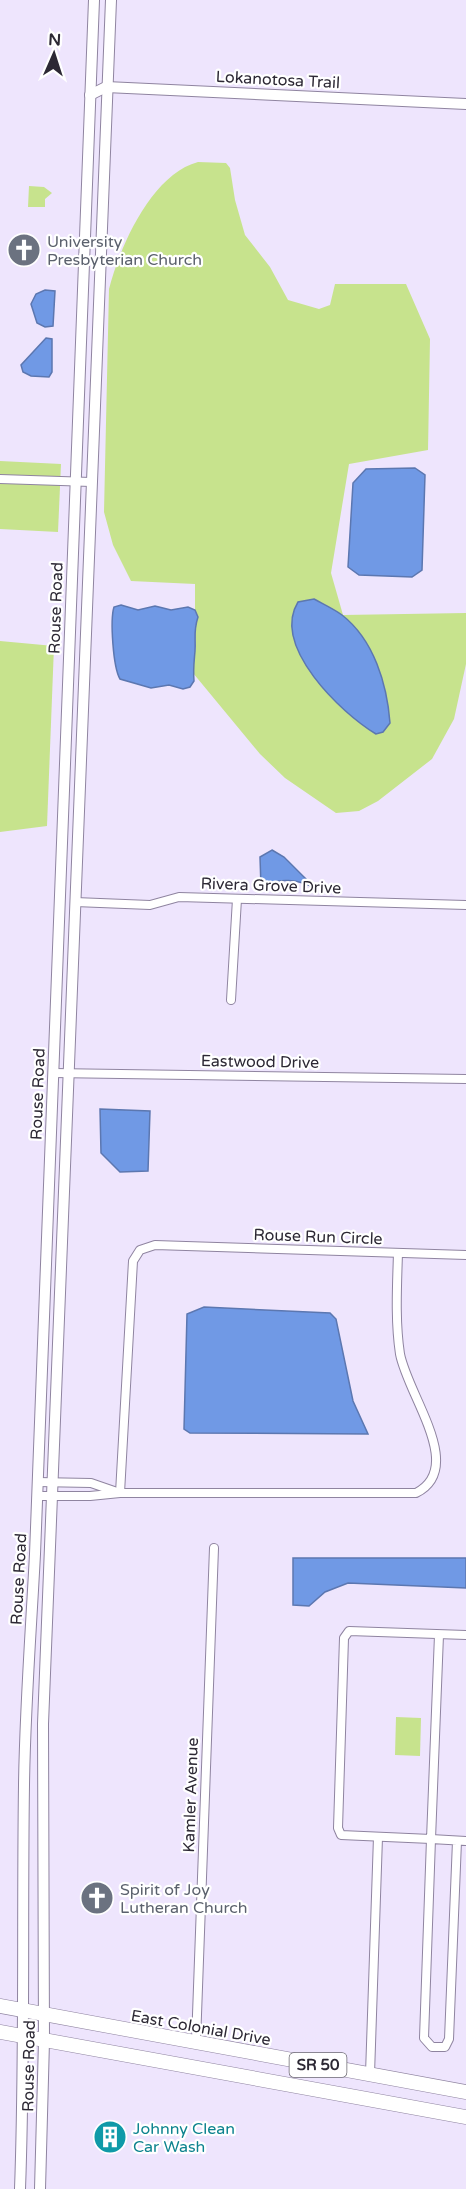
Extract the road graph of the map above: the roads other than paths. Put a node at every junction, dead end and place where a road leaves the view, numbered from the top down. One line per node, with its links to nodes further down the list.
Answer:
1 (94, 0): 4 (street, Rouse Road)
2 (111, 0): 3 (street, Rouse Road)
3 (106, 87): 4 (street, Lokanotosa Trail); 5 (street, Lokanotosa Trail); 8 (street, Rouse Road)
4 (90, 95): 7 (street, Rouse Road)
5 (466, 104)
6 (0, 479): 7 (street)
7 (75, 482): 8 (street); 13 (street, Rouse Road)
8 (91, 482): 10 (street, Rouse Road)
9 (237, 899): 10 (street, Rivera Grove Drive); 11 (street, Rivera Grove Drive); 12 (street)
10 (75, 902): 14 (street, Rouse Road)
11 (466, 905)
12 (231, 1000)
13 (53, 1073): 14 (street, Eastwood Drive); 18 (street, Rouse Road)
14 (69, 1073): 15 (street, Eastwood Drive); 19 (street, Rouse Road)
15 (466, 1079)
16 (398, 1253): 17 (street); 21 (street, Rouse Run Circle); 21 (street, Rouse Run Circle)
17 (466, 1255)
18 (38, 1482): 19 (street, Rouse Run Circle); 22 (street, Rouse Road)
19 (54, 1482): 20 (street, Rouse Run Circle); 23 (street, Rouse Road)
20 (91, 1484): 21 (street, Rouse Run Circle); 24 (street)
21 (120, 1493): 24 (street, Rouse Run Circle)
22 (37, 1496): 23 (street, Rouse Run Circle); 32 (street, Rouse Road)
23 (53, 1496): 24 (street, Rouse Run Circle); 33 (street, Rouse Road)
24 (90, 1496)
25 (214, 1548): 37 (street, Kamler Avenue)
26 (439, 1635): 27 (street); 28 (street); 29 (street)
27 (466, 1635)
28 (378, 1837): 29 (street); 38 (street)
29 (431, 1839): 30 (street); 30 (street)
30 (461, 1841)
31 (0, 2006): 32 (highway, East Colonial Drive / SR 50)
32 (25, 2011): 33 (highway, East Colonial Drive / SR 50); 35 (street, Rouse Road)
33 (44, 2014): 36 (street, Rouse Road); 37 (highway, East Colonial Drive / SR 50)
34 (0, 2032): 35 (highway, SR 50)
35 (24, 2037): 36 (highway, SR 50); 41 (street, Rouse Road)
36 (44, 2040): 40 (highway, SR 50); 42 (street, Rouse Road)
37 (196, 2042): 38 (highway, East Colonial Drive / SR 50)
38 (370, 2074): 39 (highway, East Colonial Drive / SR 50)
39 (466, 2092)
40 (466, 2117)
41 (20, 2189)
42 (40, 2189)

